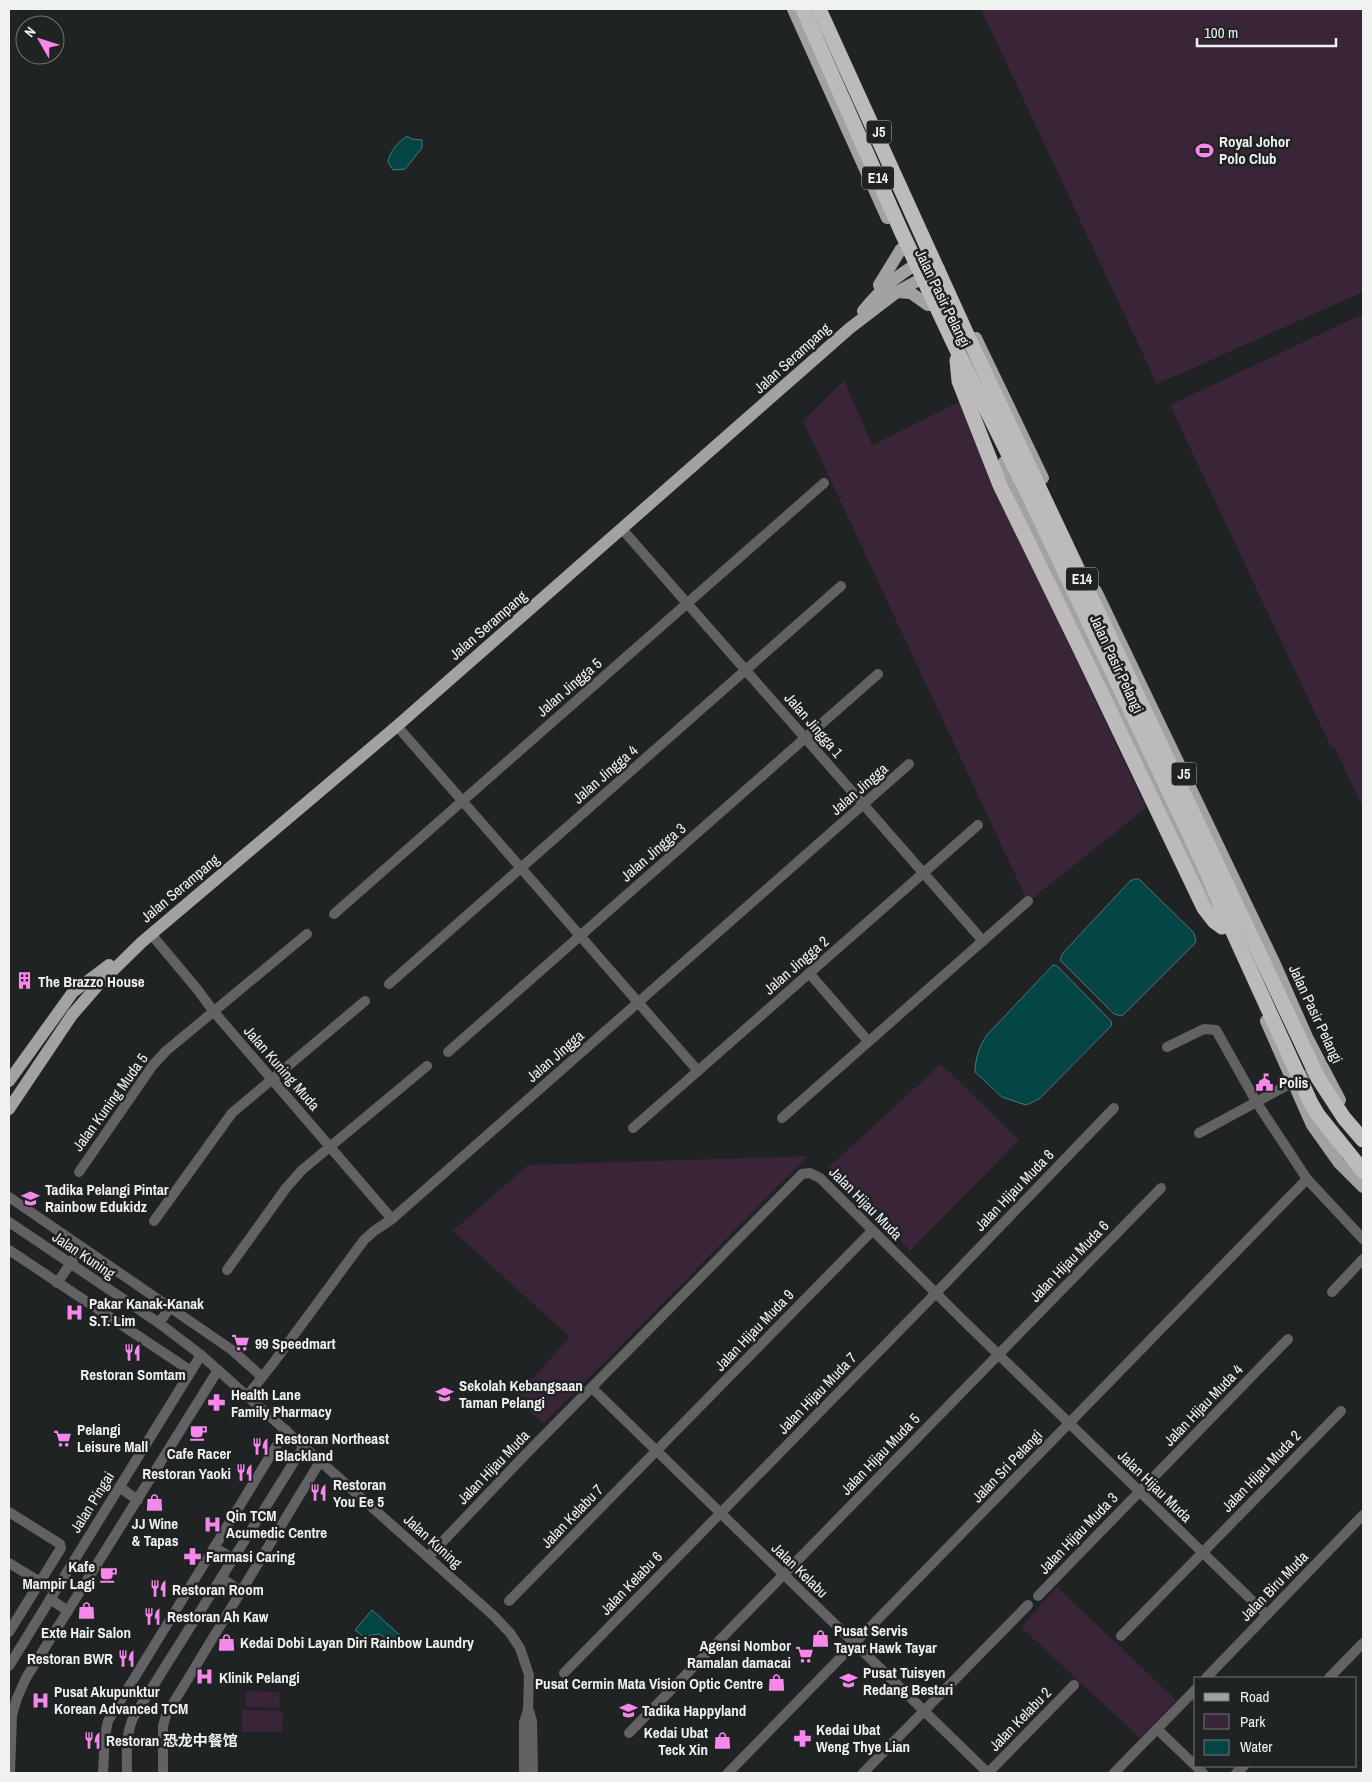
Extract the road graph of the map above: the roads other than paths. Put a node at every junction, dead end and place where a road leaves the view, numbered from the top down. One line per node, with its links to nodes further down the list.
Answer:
1 (792, 9): 5 (main road, Jalan Pasir Pelangi / J5)
2 (803, 9): 14 (highway, E14, bridge)
3 (819, 9): 57 (highway, E14, bridge)
4 (825, 9): 6 (main road, Jalan Pasir Pelangi / J5)
5 (902, 249): 7 (main road, Jalan Pasir Pelangi / J5); 11 (main road)
6 (932, 255): 7 (main road, Jalan Serampang); 8 (main road, Jalan Pasir Pelangi / J5)
7 (910, 267): 9 (main road, Jalan Pasir Pelangi / J5); 11 (main road, Jalan Serampang)
8 (939, 269): 9 (main road, Jalan Serampang); 45 (main road, Jalan Pasir Pelangi / J5)
9 (916, 280): 10 (main road, Jalan Serampang); 12 (main road, Jalan Pasir Pelangi / J5)
10 (897, 292): 12 (main road); 13 (main road, Jalan Serampang)
11 (871, 301): 13 (main road, Jalan Serampang)
12 (928, 305): 31 (main road, Jalan Pasir Pelangi / J5)
13 (850, 328): 16 (main road, Jalan Serampang)
14 (955, 346): 31 (highway, bridge); 59 (highway, E14, bridge)
15 (824, 483): 18 (street, Jalan Jingga 5)
16 (622, 529): 18 (street, Jalan Jingga 1); 21 (main road, Jalan Serampang)
17 (841, 586): 19 (street, Jalan Jingga 4)
18 (687, 603): 19 (street, Jalan Jingga 1); 24 (street, Jalan Jingga 5)
19 (746, 670): 22 (street, Jalan Jingga 1); 27 (street, Jalan Jingga 4)
20 (878, 674): 22 (street, Jalan Jingga 3)
21 (397, 726): 24 (street); 34 (main road, Jalan Serampang)
22 (806, 738): 25 (street, Jalan Jingga 1); 33 (street, Jalan Jingga 3)
23 (910, 764): 25 (street, Jalan Jingga)
24 (462, 801): 27 (street); 30 (street, Jalan Jingga 5)
25 (864, 804): 28 (street, Jalan Jingga 1); 39 (street, Jalan Jingga)
26 (978, 825): 28 (street, Jalan Jingga 2)
27 (521, 868): 33 (street); 37 (street, Jalan Jingga 4)
28 (924, 873): 35 (street, Jalan Jingga 1); 36 (street, Jalan Jingga 2)
29 (1028, 901): 35 (street)
30 (334, 914)
31 (1222, 927): 49 (main road, Jalan Pasir Pelangi / J5)
32 (306, 934): 40 (street, Jalan Kuning Muda 5)
33 (581, 936): 39 (street); 43 (street, Jalan Jingga 3)
34 (147, 938): 40 (street, Jalan Kuning Muda); 48 (main road, Jalan Serampang); 52 (main road, Jalan Serampang)
35 (983, 941): 41 (street)
36 (809, 974): 41 (street); 46 (street, Jalan Jingga 2)
37 (388, 984)
38 (365, 1001): 47 (street)
39 (639, 1002): 46 (street); 65 (street, Jalan Jingga)
40 (214, 1012): 47 (street, Jalan Kuning Muda); 60 (street, Jalan Kuning Muda 5)
41 (868, 1041): 53 (street)
42 (1167, 1047): 50 (street)
43 (448, 1052)
44 (427, 1066): 58 (street)
45 (1322, 1067): 49 (street); 56 (main road, Jalan Pasir Pelangi / J5)
46 (698, 1071): 54 (street, Jalan Jingga 2)
47 (272, 1080): 58 (street, Jalan Kuning Muda); 66 (street)
48 (9, 1081)
49 (1293, 1082): 50 (street); 62 (main road, Jalan Pasir Pelangi / J5)
50 (1257, 1103): 55 (street); 61 (street)
51 (1114, 1108): 77 (street, Jalan Hijau Muda 8)
52 (9, 1109)
53 (782, 1118)
54 (633, 1128)
55 (1199, 1133)
56 (1363, 1133)
57 (1363, 1140)
58 (329, 1147): 65 (street, Jalan Kuning Muda); 74 (street)
59 (1363, 1171)
60 (79, 1172)
61 (1307, 1179): 69 (street); 89 (street, Jalan Sri Pelangi)
62 (1363, 1187)
63 (1161, 1188): 81 (street, Jalan Hijau Muda 6)
64 (9, 1196): 70 (street)
65 (392, 1219): 85 (street, Jalan Jingga)
66 (154, 1221)
67 (9, 1222): 73 (street, Jalan Kuning)
68 (872, 1231): 77 (street, Jalan Hijau Muda); 86 (street, Jalan Hijau Muda); 92 (street, Jalan Hijau Muda 9)
69 (1363, 1239)
70 (82, 1247): 73 (street); 78 (street)
71 (9, 1250): 75 (street)
72 (1363, 1259): 76 (street)
73 (70, 1264): 75 (street); 79 (street, Jalan Kuning)
74 (227, 1270)
75 (57, 1283): 84 (street)
76 (1332, 1292)
77 (936, 1293): 81 (street, Jalan Hijau Muda); 98 (street, Jalan Hijau Muda 7)
78 (170, 1306): 79 (street); 85 (street)
79 (159, 1323): 82 (street, Jalan Kuning)
80 (1288, 1339): 95 (street, Jalan Hijau Muda 4)
81 (999, 1354): 89 (street, Jalan Hijau Muda); 105 (street, Jalan Hijau Muda 5)
82 (201, 1355): 83 (street, Jalan Kuning); 84 (street, Jalan Pingai)
83 (218, 1370): 87 (street, Jalan Kuning); 96 (street)
84 (191, 1371): 94 (street, Jalan Pingai)
85 (262, 1377): 87 (street, Jalan Jingga)
86 (592, 1388): 92 (street, Jalan Kelabu); 102 (street, Jalan Hijau Muda)
87 (247, 1396): 90 (street, Jalan Kuning)
88 (1341, 1411): 101 (street, Jalan Hijau Muda 2)
89 (1070, 1423): 95 (street, Jalan Hijau Muda); 118 (street, Jalan Sri Pelangi)
90 (286, 1430): 91 (street, Jalan Kuning); 100 (street)
91 (304, 1446): 93 (street, Jalan Kuning); 103 (street)
92 (657, 1451): 98 (street, Jalan Kelabu); 111 (street, Jalan Kelabu 7)
93 (321, 1460): 102 (street, Jalan Kuning); 108 (street)
94 (119, 1488): 96 (street); 109 (street, Jalan Pingai)
95 (1140, 1491): 101 (street, Jalan Hijau Muda); 110 (street, Jalan Hijau Muda 3)
96 (138, 1500): 113 (street)
97 (9, 1512): 107 (street)
98 (720, 1513): 105 (street, Jalan Kelabu); 120 (street, Jalan Kelabu 6)
99 (1363, 1516): 114 (street, Jalan Biru Muda)
100 (214, 1547): 103 (street); 131 (street)
101 (1202, 1553): 114 (street, Jalan Hijau Muda); 116 (street, Jalan Hijau Muda 2)
102 (428, 1556): 125 (street, Jalan Kuning)
103 (233, 1559): 106 (street)
104 (9, 1563): 107 (street)
105 (783, 1575): 118 (street, Jalan Kelabu); 128 (street, Jalan Hijau Muda 5)
106 (221, 1578): 108 (street); 132 (street)
107 (40, 1582): 109 (street); 115 (street)
108 (241, 1591): 133 (street)
109 (52, 1595): 113 (street); 119 (street, Jalan Pingai)
110 (1038, 1596)
111 (509, 1601)
112 (1028, 1606): 126 (street)
113 (68, 1611): 130 (street)
114 (1267, 1615): 121 (street, Jalan Biru Muda)
115 (9, 1632)
116 (1121, 1636)
117 (1363, 1643): 122 (street)
118 (855, 1644): 126 (street, Jalan Kelabu); 136 (street, Jalan Sri Pelangi)
119 (9, 1666)
120 (564, 1673)
121 (1207, 1677)
122 (1330, 1677)
123 (1074, 1685): 138 (street, Jalan Kelabu 2)
124 (1194, 1691): 127 (street)
125 (528, 1710): 134 (street, Jalan Kuning); 135 (street, Jalan Kuning)
126 (925, 1712): 137 (street); 138 (street, Jalan Kelabu)
127 (1157, 1729): 129 (street); 139 (street)
128 (629, 1733)
129 (1194, 1764)
130 (10, 1773)
131 (103, 1773)
132 (128, 1773)
133 (163, 1773)
134 (524, 1773)
135 (532, 1773)
136 (728, 1773)
137 (863, 1773)
138 (988, 1773)
139 (1114, 1773)

